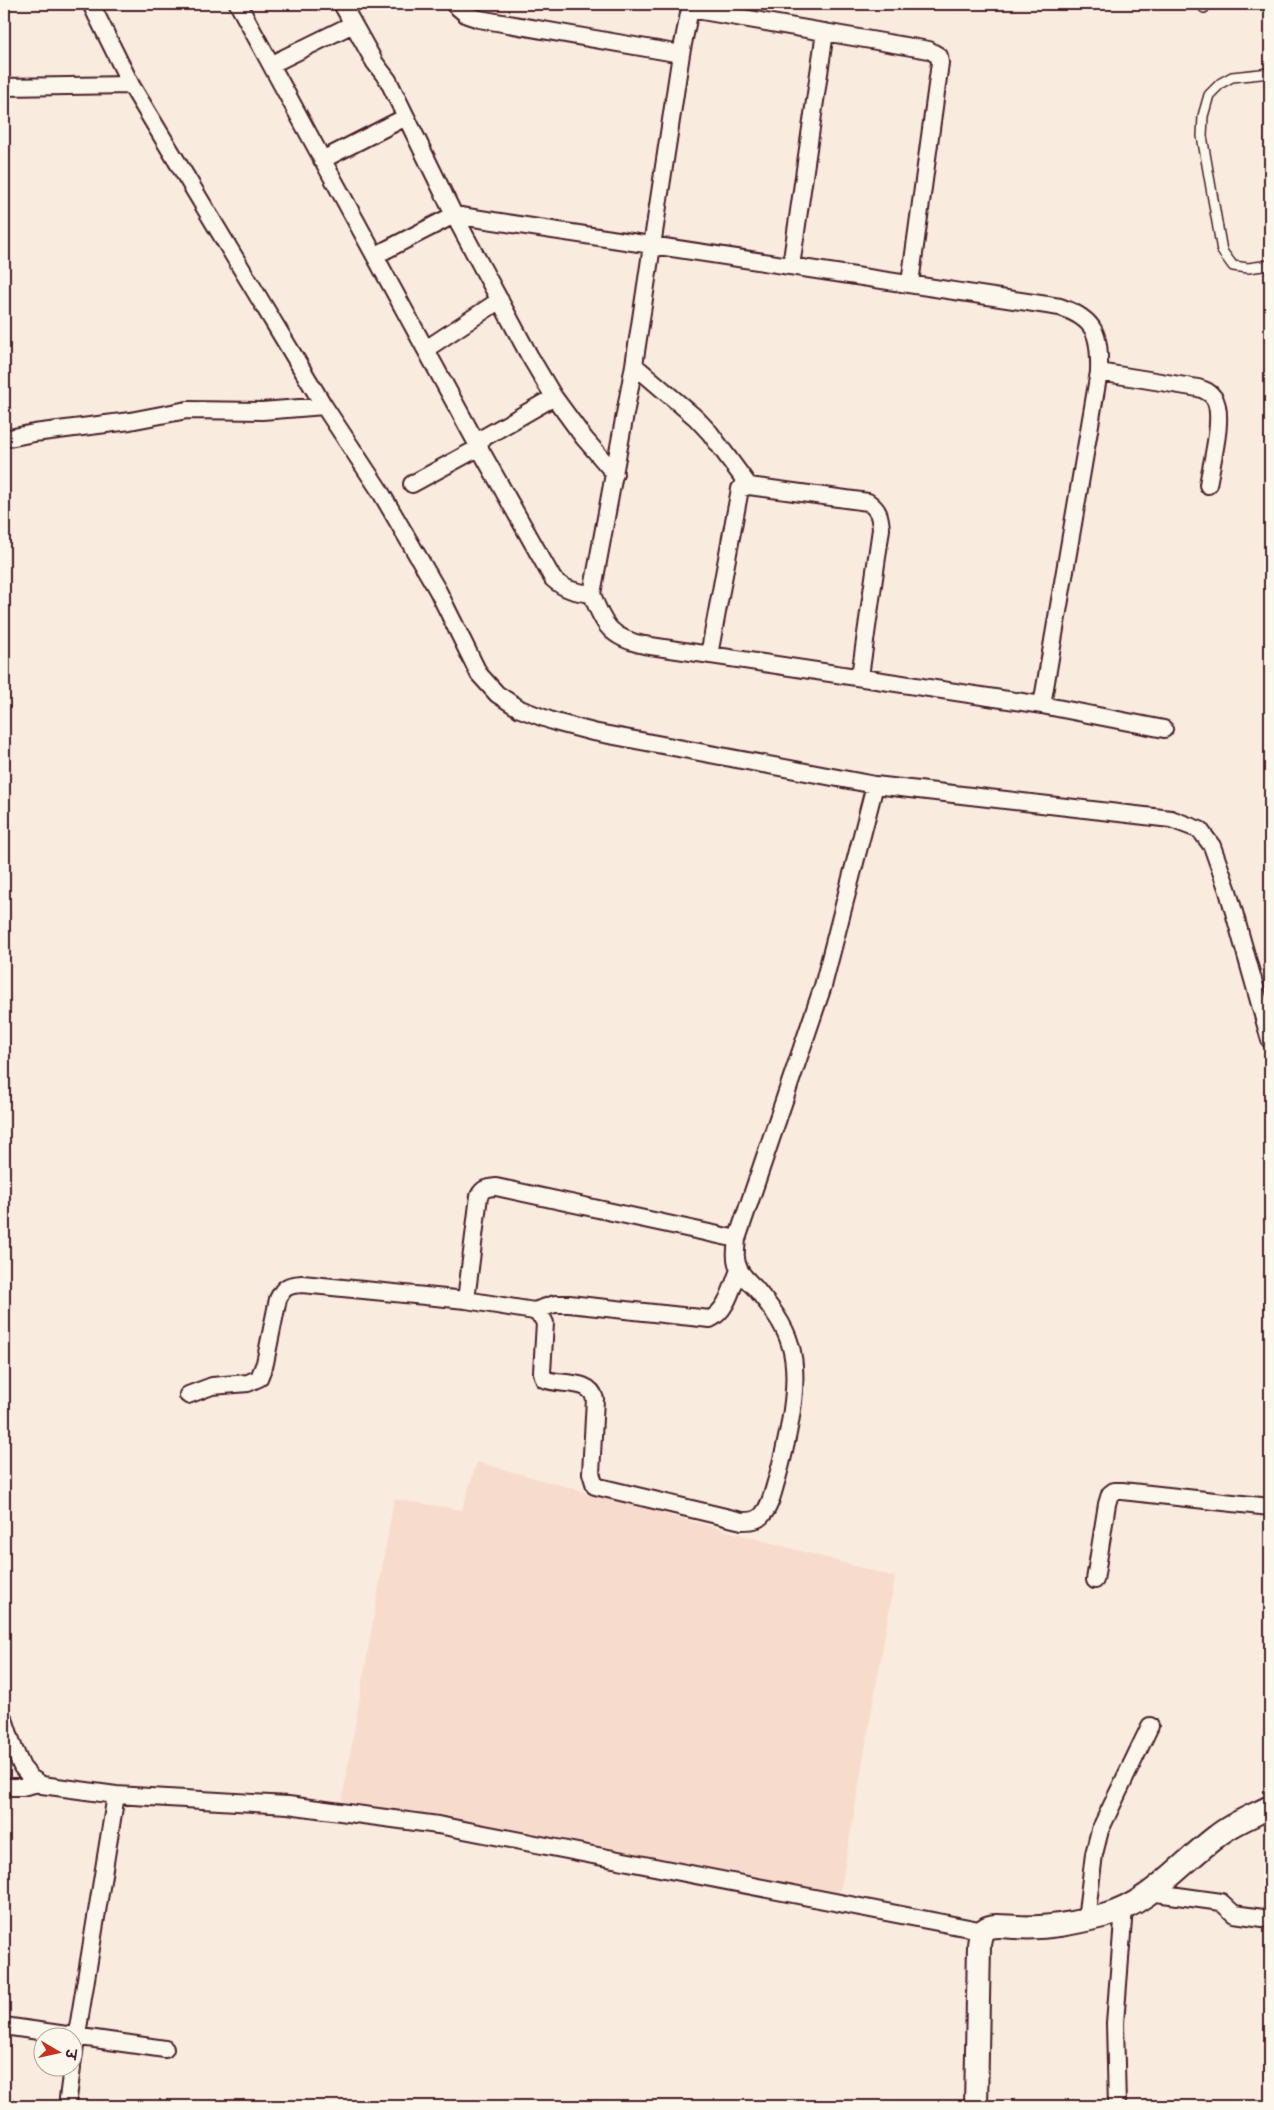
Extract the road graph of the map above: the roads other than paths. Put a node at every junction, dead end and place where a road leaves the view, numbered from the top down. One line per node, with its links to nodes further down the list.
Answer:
1 (91, 4): 11 (street)
2 (238, 4): 9 (street)
3 (342, 4): 6 (street)
4 (454, 4): 8 (street)
5 (691, 6): 7 (street); 8 (street)
6 (353, 24): 9 (street); 13 (street)
7 (825, 32): 19 (street); 20 (street)
8 (681, 54): 16 (street)
9 (272, 64): 14 (street)
10 (1270, 73): 18 (lane)
11 (131, 85): 12 (street); 26 (street)
12 (4, 87)
13 (406, 117): 14 (street); 15 (street)
14 (322, 160): 17 (street)
15 (454, 215): 16 (street); 17 (street); 21 (street)
16 (652, 244): 19 (street); 23 (street)
17 (376, 255): 22 (street)
18 (1270, 265)
19 (791, 266): 20 (street)
20 (910, 284): 24 (street)
21 (500, 300): 22 (street); 25 (street)
22 (426, 349): 28 (street)
23 (634, 365): 29 (street); 32 (street)
24 (1099, 372): 31 (street); 36 (street)
25 (554, 397): 28 (street); 29 (street)
26 (324, 406): 27 (street); 38 (street)
27 (4, 438)
28 (478, 445): 30 (street); 33 (street)
29 (615, 474): 33 (street)
30 (412, 484)
31 (1208, 485)
32 (749, 486): 34 (street); 35 (street)
33 (592, 594): 34 (street)
34 (709, 655): 35 (street)
35 (860, 676): 36 (street)
36 (1042, 705): 37 (street)
37 (1164, 729)
38 (875, 785): 39 (street); 40 (street)
39 (1270, 1040)
40 (737, 1239): 41 (street); 42 (street)
41 (739, 1270): 43 (street); 43 (street)
42 (466, 1300): 43 (street); 44 (street)
43 (534, 1311)
44 (188, 1395)
45 (1270, 1507): 46 (street)
46 (1095, 1580)
47 (4, 1719): 49 (street)
48 (1150, 1726): 56 (street)
49 (38, 1783): 50 (street); 51 (street)
50 (4, 1787)
51 (116, 1795): 57 (street); 59 (street)
52 (1270, 1807): 53 (street)
53 (1149, 1892): 54 (street); 55 (street)
54 (1124, 1908): 56 (street); 66 (street)
55 (1270, 1919)
56 (1086, 1920): 57 (street)
57 (984, 1931): 65 (street)
58 (4, 2026): 60 (street)
59 (77, 2028)
60 (32, 2030)
61 (82, 2038): 62 (street)
62 (165, 2049)
63 (70, 2078): 64 (street)
64 (67, 2106)
65 (976, 2106)
66 (1117, 2106)

